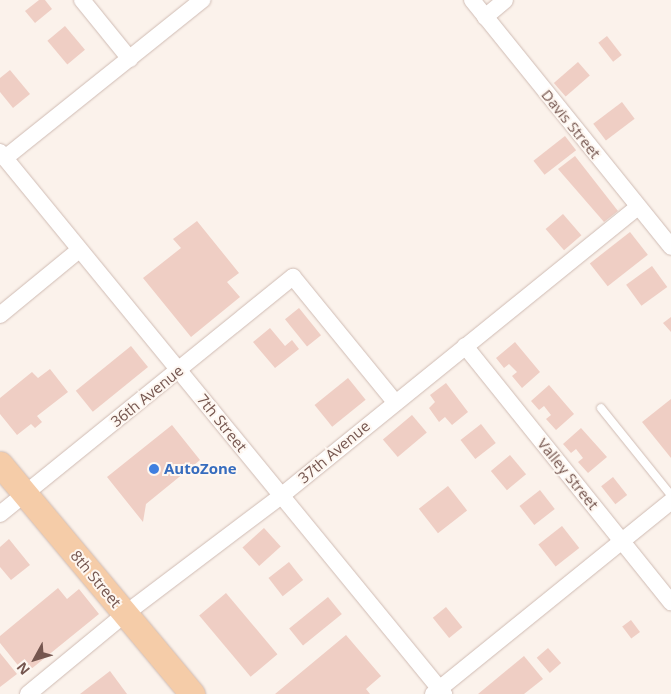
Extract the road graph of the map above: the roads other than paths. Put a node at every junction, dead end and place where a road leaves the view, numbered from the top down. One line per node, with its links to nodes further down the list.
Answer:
1 (82, 0): 6 (street)
2 (202, 0): 6 (street)
3 (472, 0): 5 (street, Davis Street)
4 (505, 0): 5 (street)
5 (485, 17): 8 (street, Davis Street)
6 (130, 59): 7 (street)
7 (2, 155): 10 (street, 7th Street)
8 (638, 207): 9 (street, Davis Street); 12 (street, 37th Avenue)
9 (671, 247)
10 (78, 250): 11 (street); 13 (street, 7th Street)
11 (0, 315)
12 (465, 346): 14 (street, 37th Avenue); 22 (street, Valley Street)
13 (179, 369): 14 (street, 36th Avenue); 17 (street, 36th Avenue); 19 (street, 7th Street)
14 (395, 402): 19 (street, 37th Avenue)
15 (601, 408): 18 (lane)
16 (0, 464): 17 (main road, 8th Street)
17 (25, 494): 21 (street, 36th Avenue); 24 (main road, 8th Street)
18 (671, 495)
19 (280, 496): 24 (street, 37th Avenue); 25 (street, 7th Street)
20 (671, 502): 22 (street)
21 (0, 514)
22 (622, 541): 23 (street, Valley Street); 25 (street)
23 (671, 602)
24 (125, 614): 26 (street, 37th Avenue); 27 (main road, 8th Street)
25 (439, 692)
26 (28, 694)
27 (192, 694)

